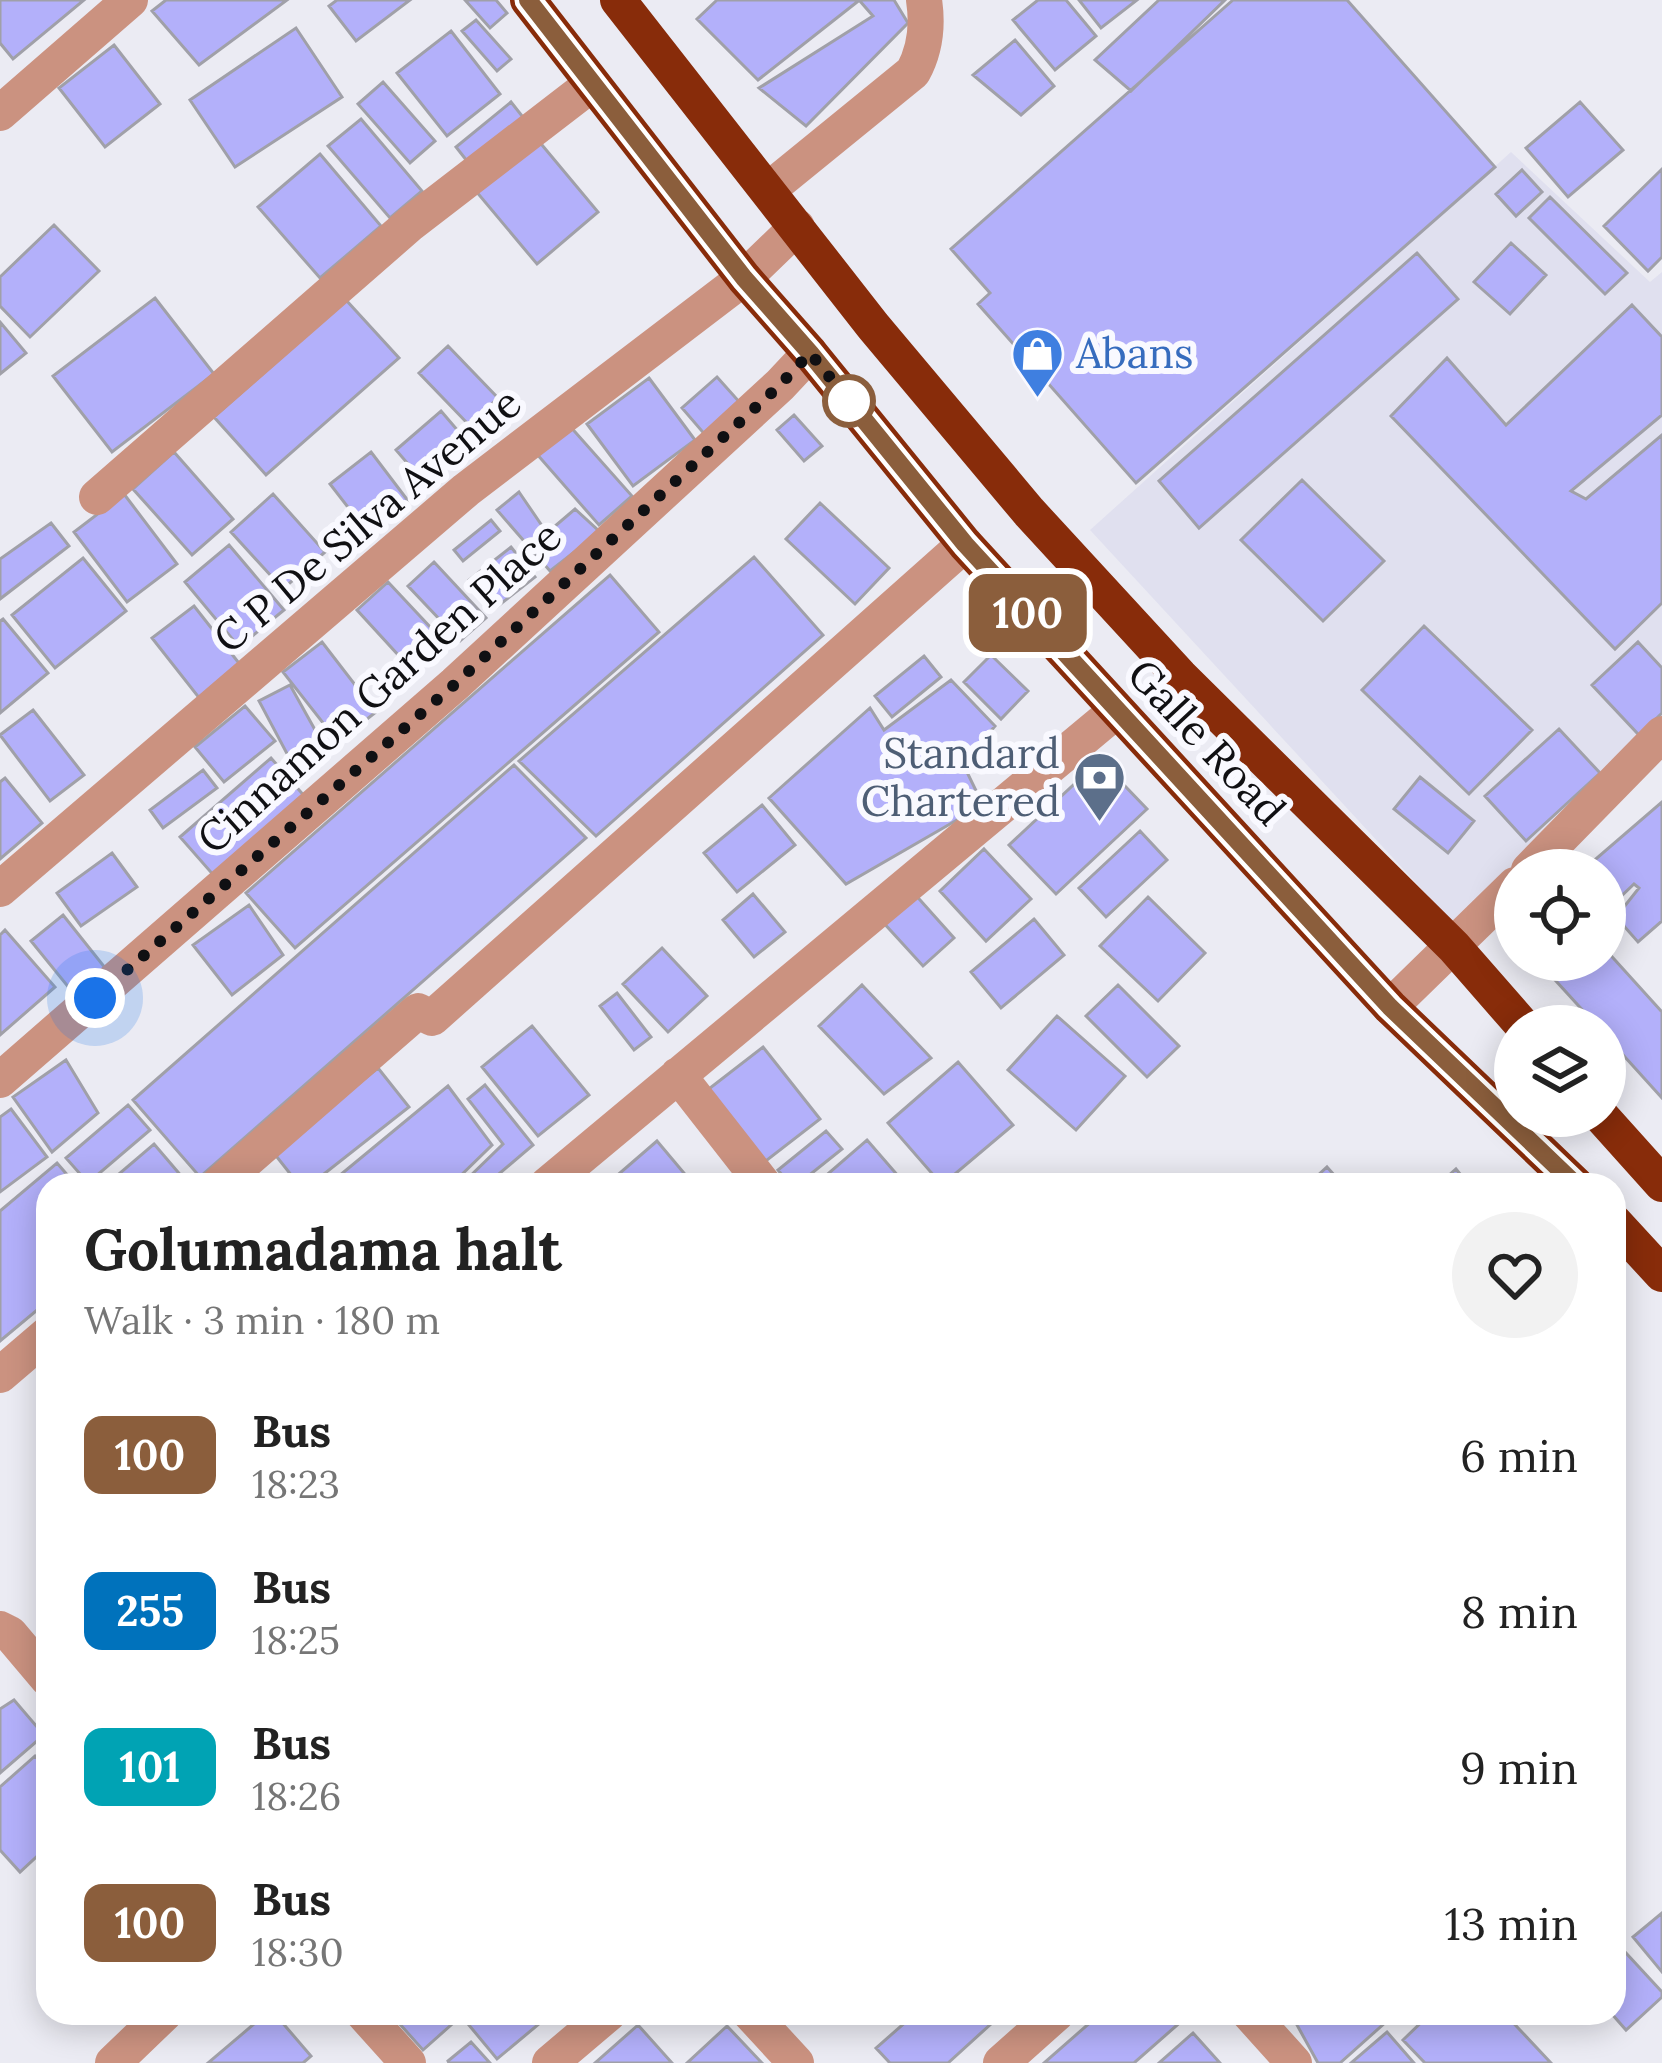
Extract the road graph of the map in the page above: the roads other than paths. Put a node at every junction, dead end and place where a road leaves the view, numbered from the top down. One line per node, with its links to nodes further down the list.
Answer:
1 (130, 0): 6 (street)
2 (528, 0): 5 (highway, Galle Road)
3 (618, 0): 7 (highway, Galle Road)
4 (924, 0): 7 (street)
5 (592, 84): 9 (highway, Galle Road); 11 (street)
6 (0, 113)
7 (768, 190): 8 (highway, Galle Road)
8 (797, 227): 9 (street, C P De Silva Avenue); 18 (highway, Galle Road)
9 (744, 278): 10 (highway, Galle Road); 16 (street, C P De Silva Avenue)
10 (810, 353): 12 (highway, Galle Road); 22 (street, Cinnamon Garden Place)
11 (97, 497)
12 (965, 544): 13 (highway, Galle Road); 24 (street)
13 (1116, 711): 20 (highway, Galle Road); 21 (street)
14 (1662, 734): 15 (street)
15 (1550, 849)
16 (0, 889)
17 (1494, 906): 18 (street)
18 (1454, 947): 19 (highway, Galle Road); 20 (street)
19 (1504, 1005)
20 (1390, 1007): 27 (highway, Galle Road)
21 (678, 1075): 25 (street); 26 (street)
22 (0, 1080)
23 (1620, 1137): 28 (highway)
24 (232, 1173)
25 (561, 1173)
26 (755, 1173)
27 (1563, 1173)
28 (1662, 1184)
29 (1626, 1235): 30 (highway)
30 (1662, 1274)
31 (36, 1344): 32 (street)
32 (0, 1376)
33 (0, 1629): 34 (street)
34 (36, 1665)
35 (153, 2025): 41 (street)
36 (374, 2025): 42 (street)
37 (595, 2025): 43 (street)
38 (761, 2025): 44 (street)
39 (1044, 2025): 45 (street)
40 (1261, 2025): 46 (street)
41 (113, 2063)
42 (408, 2063)
43 (550, 2063)
44 (796, 2063)
45 (1001, 2063)
46 (1294, 2063)

